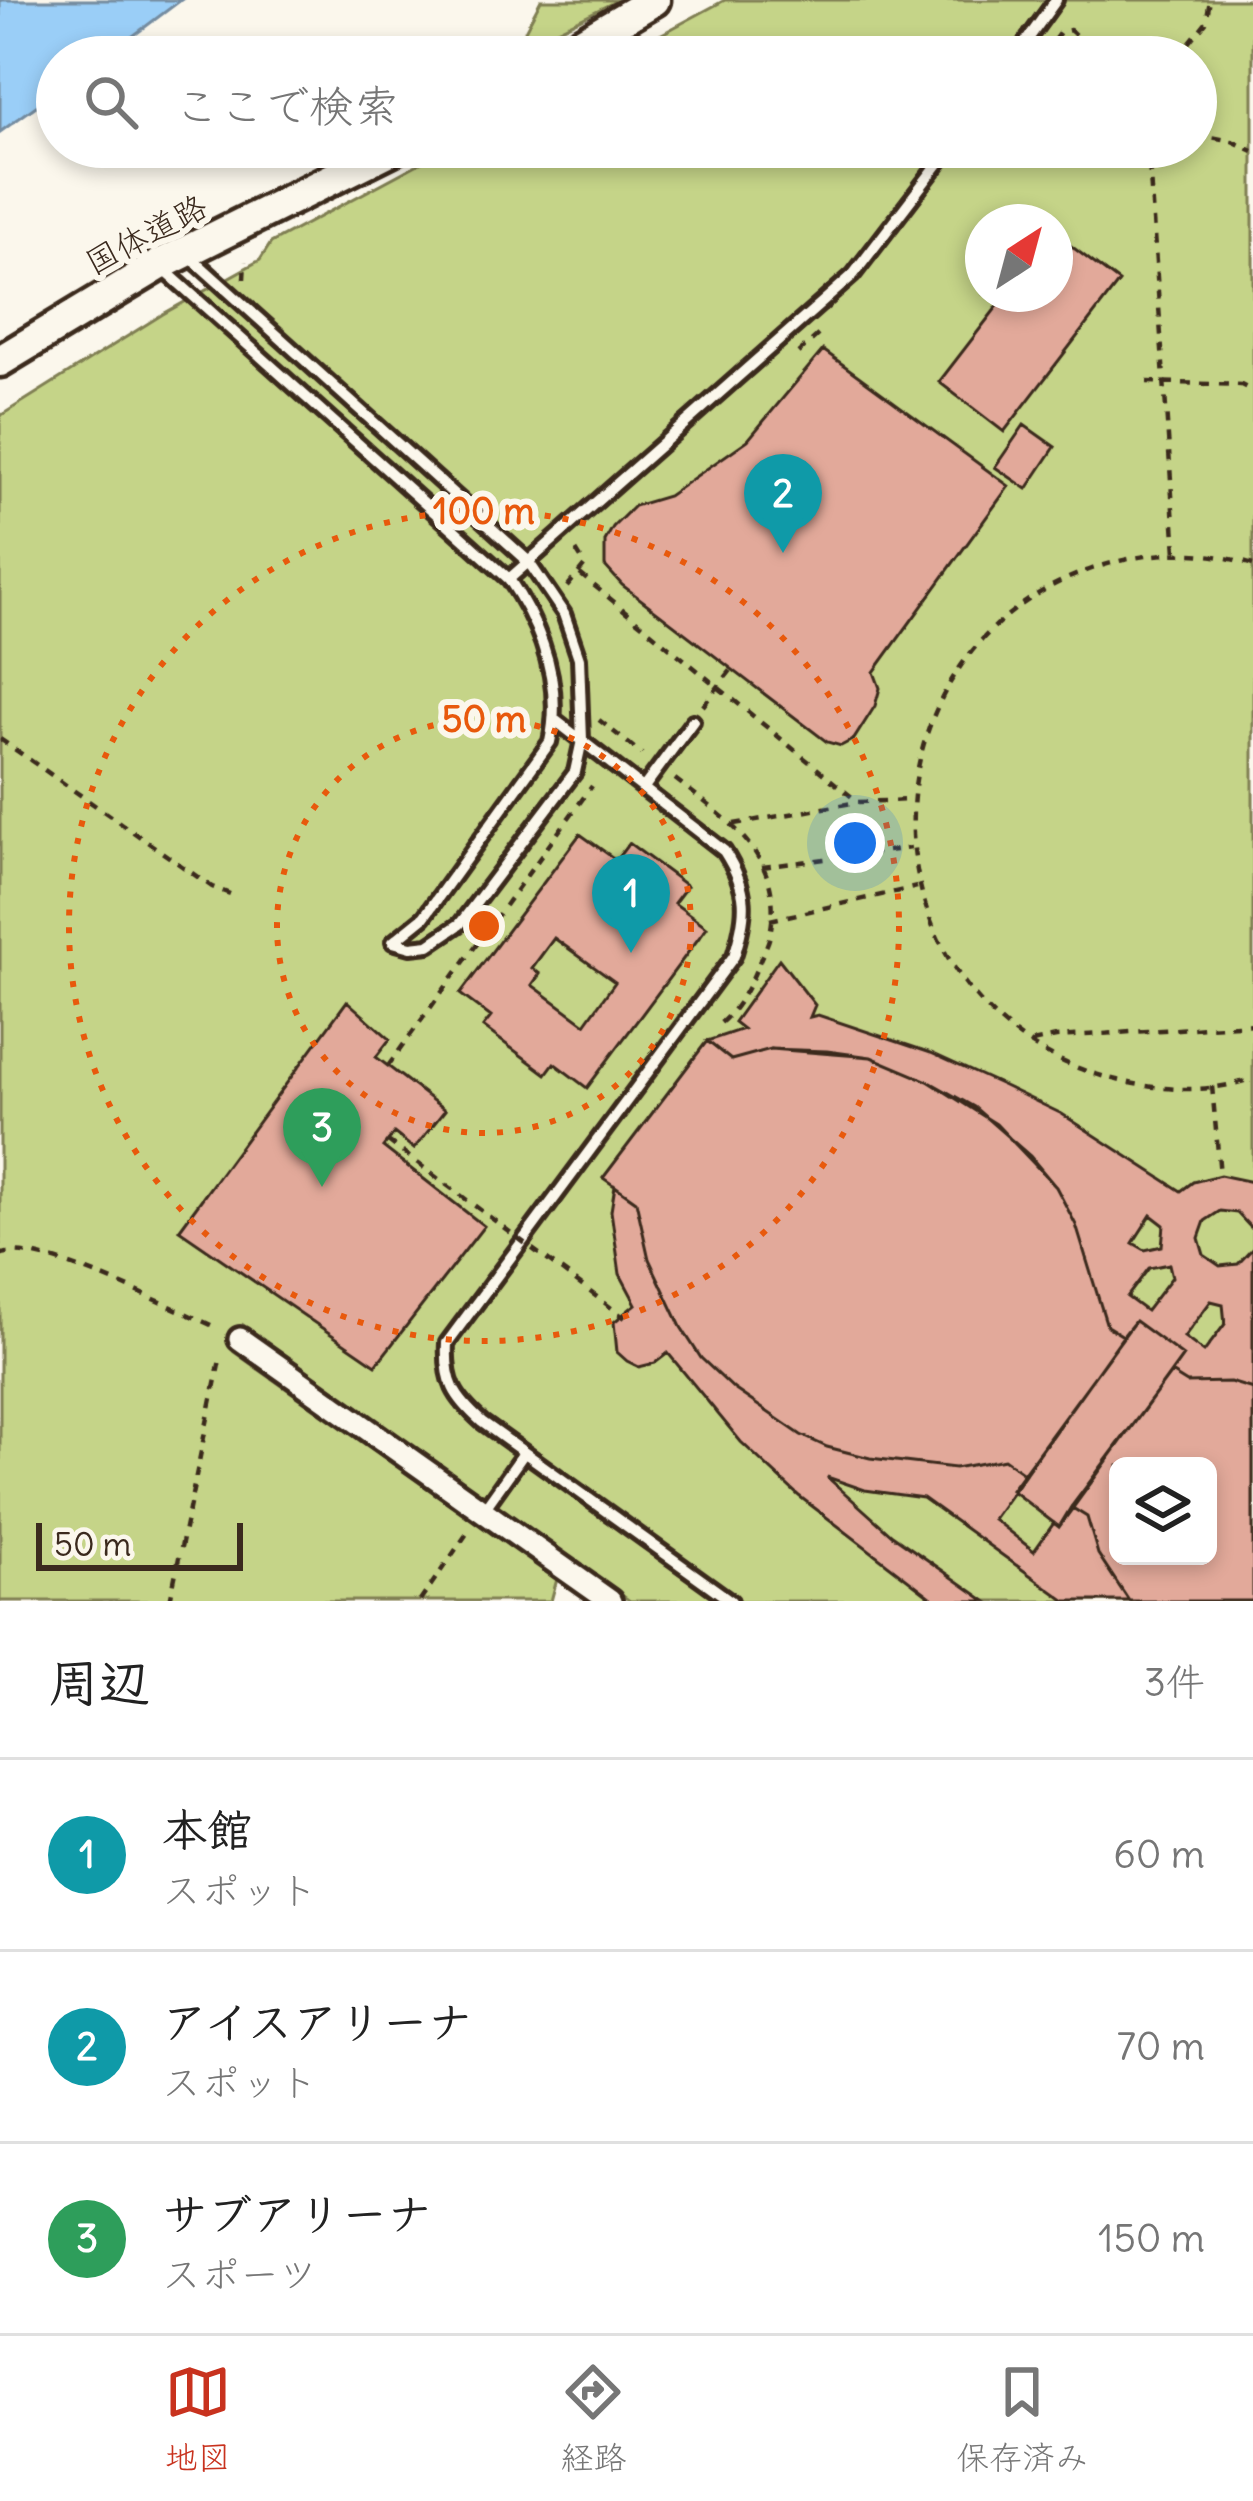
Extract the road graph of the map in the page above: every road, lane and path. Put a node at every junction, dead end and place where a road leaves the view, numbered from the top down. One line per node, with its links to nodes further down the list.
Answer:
1 (654, 0): 4 (street)
2 (1056, 0): 5 (lane)
3 (1210, 0): 6 (path)
4 (593, 36)
5 (1031, 36)
6 (1195, 36)
7 (1217, 138): 8 (path)
8 (1253, 151)
9 (354, 168): 12 (street, 国体道路)
10 (935, 168): 18 (lane)
11 (1149, 168): 14 (path)
12 (172, 259): 13 (street, 国体道路); 18 (lane); 21 (lane)
13 (0, 362)
14 (1164, 381): 15 (path); 16 (path); 17 (path)
15 (1147, 382)
16 (1253, 391)
17 (1176, 553): 19 (path); 30 (path)
18 (528, 561): 21 (lane); 27 (lane)
19 (1253, 566)
20 (580, 574): 23 (path)
21 (508, 579): 24 (lane)
22 (732, 669): 23 (path)
23 (718, 687): 25 (path); 31 (path)
24 (555, 720): 27 (lane); 27 (lane)
25 (693, 721): 29 (lane)
26 (0, 739): 36 (path)
27 (582, 740): 29 (lane)
28 (592, 786): 40 (path)
29 (645, 786): 48 (lane)
30 (911, 800): 31 (path); 33 (path)
31 (858, 802): 32 (path)
32 (734, 824)
33 (912, 848): 34 (path); 35 (path)
34 (762, 867)
35 (918, 887): 37 (path); 39 (path)
36 (230, 894)
37 (770, 920)
38 (1253, 1024): 39 (path)
39 (1030, 1042): 42 (path)
40 (388, 1066)
41 (1253, 1078): 42 (path)
42 (1212, 1086): 44 (path)
43 (388, 1141): 46 (path, bridge)
44 (1220, 1174)
45 (0, 1255): 47 (path)
46 (625, 1318)
47 (234, 1336): 49 (street); 50 (path)
48 (524, 1453): 49 (lane); 53 (lane)
49 (482, 1512): 51 (path); 52 (street)
50 (170, 1601)
51 (420, 1601)
52 (610, 1601)
53 (731, 1601)

